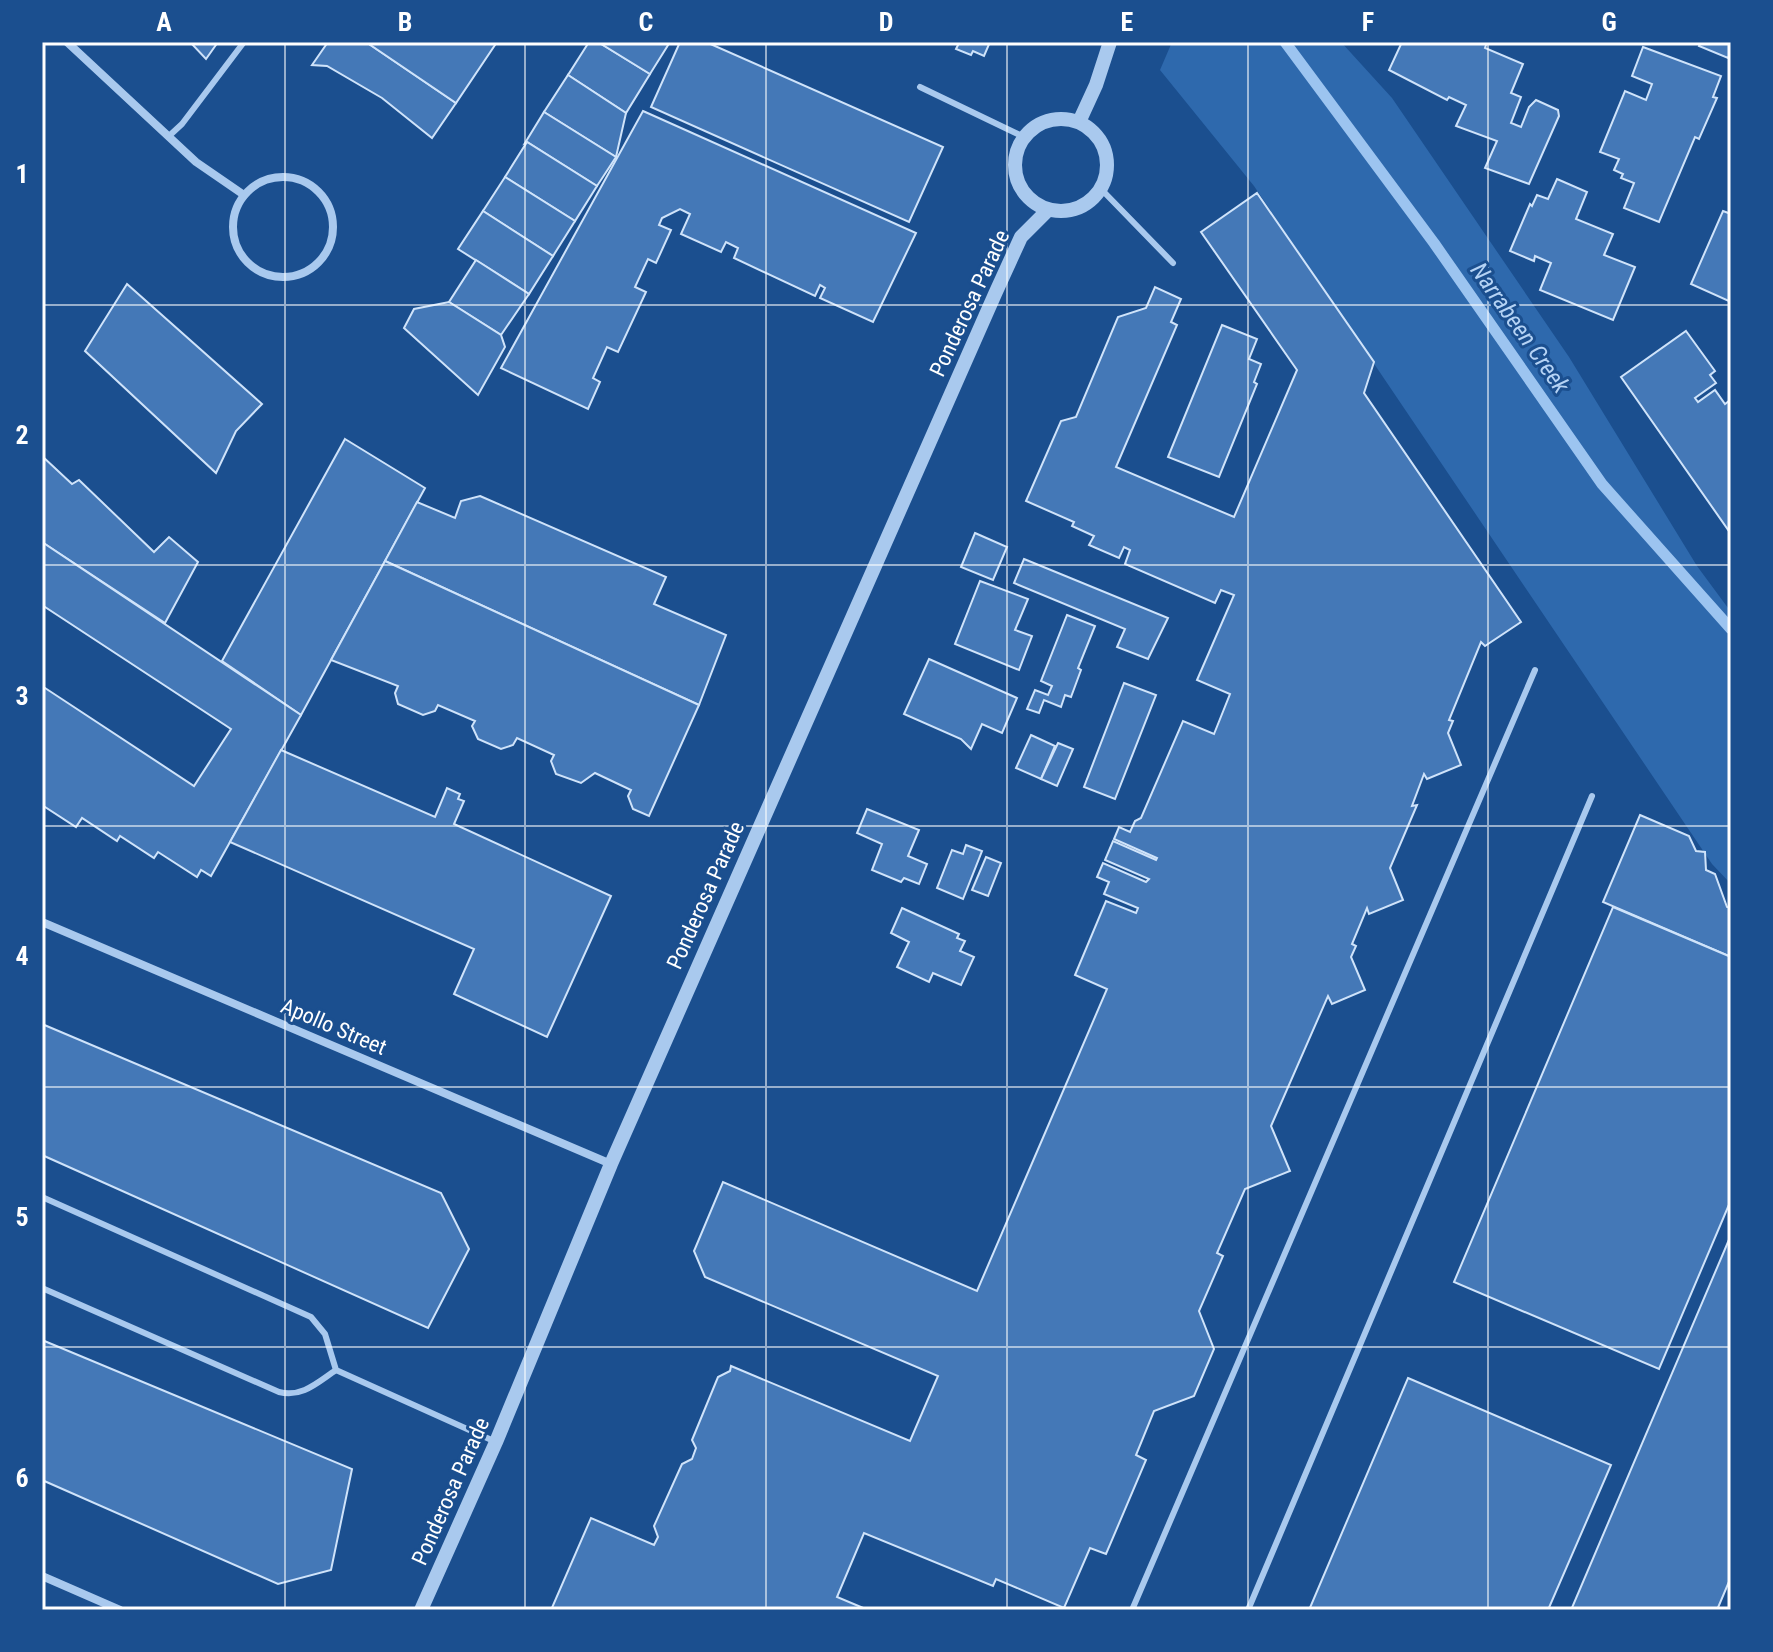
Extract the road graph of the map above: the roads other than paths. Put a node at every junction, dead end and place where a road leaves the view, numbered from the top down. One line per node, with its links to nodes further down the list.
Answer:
1 (67, 42): 6 (street)
2 (244, 42): 6 (lane)
3 (1110, 42): 5 (street)
4 (920, 87): 7 (lane)
5 (1079, 122): 7 (street); 8 (street)
6 (169, 136): 9 (street)
7 (1024, 137): 10 (street)
8 (1101, 189): 10 (street); 11 (lane)
9 (244, 195): 9 (street)
10 (1048, 210): 15 (street, Ponderosa Parade)
11 (1173, 263)
12 (1535, 670): 23 (lane)
13 (1592, 796): 24 (lane)
14 (42, 922): 15 (street, Apollo Street)
15 (611, 1164): 19 (street, Ponderosa Parade)
16 (42, 1197): 18 (lane)
17 (42, 1288): 18 (lane)
18 (336, 1370): 19 (lane)
19 (496, 1442): 22 (street, Ponderosa Parade)
20 (42, 1576): 21 (street)
21 (120, 1610)
22 (421, 1610)
23 (1132, 1610)
24 (1248, 1610)

